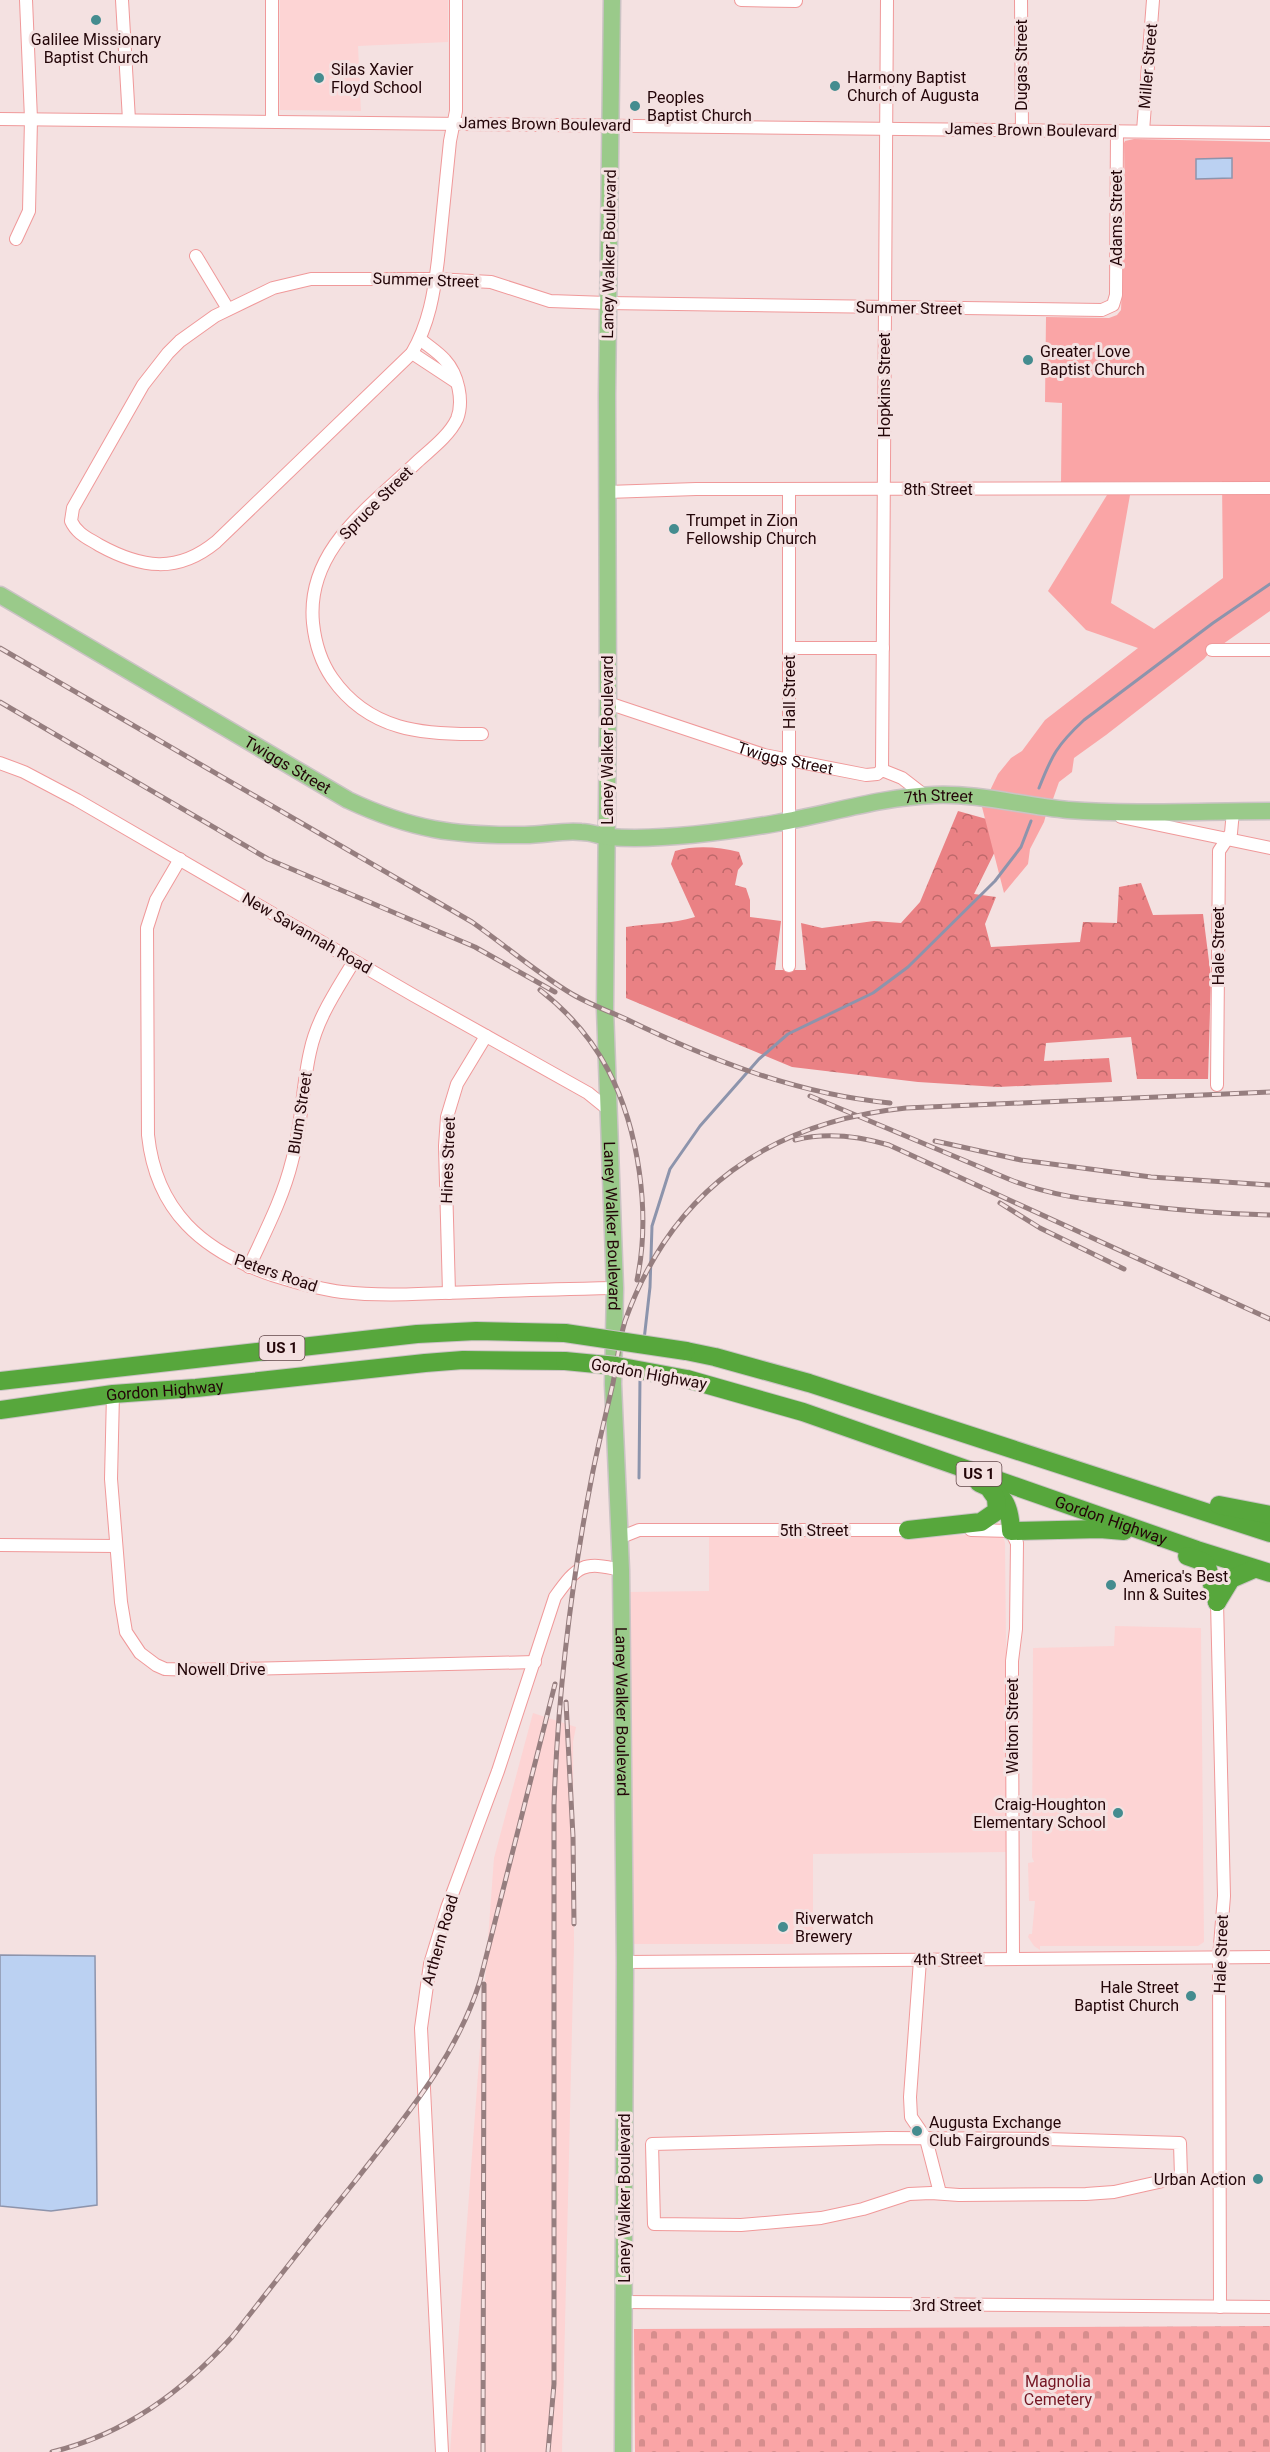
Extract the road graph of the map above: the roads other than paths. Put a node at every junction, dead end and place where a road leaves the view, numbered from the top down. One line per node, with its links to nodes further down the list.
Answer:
1 (26, 0): 12 (street)
2 (122, 0): 13 (street)
3 (272, 0): 14 (street)
4 (456, 0): 15 (street)
5 (612, 0): 16 (main road, Laney Walker Boulevard)
6 (741, 0): 10 (street)
7 (887, 0): 17 (street, Hopkins Street)
8 (1021, 0): 18 (street, Dugas Street)
9 (1153, 0): 20 (street, Miller Street)
10 (796, 1)
11 (0, 119): 12 (street, James Brown Boulevard)
12 (31, 119): 13 (street, James Brown Boulevard); 22 (street)
13 (129, 120): 14 (street, James Brown Boulevard)
14 (272, 121): 15 (street, James Brown Boulevard)
15 (454, 123): 16 (street, James Brown Boulevard); 24 (street)
16 (611, 125): 17 (street, James Brown Boulevard); 25 (main road, Laney Walker Boulevard)
17 (887, 128): 18 (street, James Brown Boulevard); 27 (street, Hopkins Street)
18 (1022, 130): 19 (street, James Brown Boulevard)
19 (1117, 131): 20 (street, James Brown Boulevard); 26 (street, Adams Street)
20 (1143, 131): 21 (street, James Brown Boulevard)
21 (1270, 133)
22 (16, 239)
23 (196, 256): 28 (street)
24 (435, 279): 25 (street, Summer Street); 28 (street, Summer Street); 29 (street)
25 (607, 303): 27 (street, Summer Street); 35 (main road, Laney Walker Boulevard)
26 (1113, 305): 27 (street, Summer Street)
27 (885, 307): 33 (street, Hopkins Street)
28 (228, 309): 30 (street, Summer Street)
29 (420, 339): 30 (street); 31 (street, Spruce Street)
30 (412, 353): 31 (street)
31 (456, 383): 42 (street, Spruce Street)
32 (1270, 488): 33 (street, 8th Street)
33 (883, 489): 34 (street, 8th Street); 38 (street, Hopkins Street)
34 (789, 490): 35 (street, 8th Street); 37 (street, Hall Street)
35 (607, 492): 41 (main road, Laney Walker Boulevard)
36 (0, 595): 51 (main road, Twiggs Street)
37 (789, 648): 38 (street); 43 (street, Hall Street)
38 (883, 648): 45 (street, Hopkins Street)
39 (1212, 650): 40 (street)
40 (1270, 650)
41 (608, 703): 43 (street, Twiggs Street); 51 (main road, Laney Walker Boulevard)
42 (482, 734)
43 (789, 760): 45 (street, Twiggs Street); 50 (street, Hall Street)
44 (0, 763): 54 (street, New Savannah Road)
45 (882, 770): 46 (street)
46 (924, 795): 49 (main road, 7th Street); 50 (main road, 7th Street)
47 (1233, 811): 48 (main road, 7th Street); 49 (main road, 7th Street); 52 (street, Hale Street)
48 (1270, 811)
49 (1099, 812): 52 (street)
50 (789, 821): 51 (main road, 7th Street); 56 (street, Hall Street)
51 (608, 837): 59 (main road, Laney Walker Boulevard)
52 (1227, 840): 53 (street); 58 (street, Hale Street)
53 (1270, 848)
54 (180, 859): 55 (street, New Savannah Road); 60 (street, Peters Road)
55 (354, 961): 57 (street, New Savannah Road); 60 (street, Blum Street)
56 (789, 966)
57 (486, 1036): 59 (street, New Savannah Road); 62 (street, Hines Street)
58 (1217, 1086)
59 (609, 1110): 61 (main road, Laney Walker Boulevard)
60 (249, 1267): 62 (street, Peters Road)
61 (615, 1288): 62 (street, Peters Road); 76 (main road, Laney Walker Boulevard)
62 (449, 1293)
63 (0, 1381): 67 (highway, Gordon Highway / US 1, bridge)
64 (730, 1390): 65 (highway, Gordon Highway / US 1, bridge); 68 (highway); 69 (highway, Gordon Highway / US 1)
65 (113, 1394): 66 (highway, Gordon Highway / US 1); 78 (street, Nowell Drive)
66 (0, 1410)
67 (1120, 1484): 70 (highway); 75 (highway, Gordon Highway / US 1)
68 (988, 1486): 71 (highway); 72 (highway)
69 (1090, 1512): 73 (highway); 74 (highway, Gordon Highway / US 1)
70 (1270, 1515)
71 (908, 1530): 72 (street, 5th Street); 76 (street, 5th Street)
72 (1011, 1531): 73 (highway); 85 (street, Walton Street)
73 (1124, 1531): 74 (highway); 81 (highway)
74 (1144, 1532): 80 (highway, Gordon Highway / US 1)
75 (1270, 1533)
76 (618, 1538): 79 (main road, Laney Walker Boulevard)
77 (0, 1545): 78 (street)
78 (116, 1546): 82 (street, Nowell Drive)
79 (621, 1570): 82 (street, Arthern Road); 87 (main road, Laney Walker Boulevard)
80 (1262, 1571): 81 (highway)
81 (1218, 1602): 83 (street, Hale Street)
82 (535, 1662): 93 (street, Arthern Road)
83 (1218, 1958): 84 (street, 4th Street); 85 (street, 4th Street); 91 (street, Hale Street)
84 (1270, 1958)
85 (1013, 1959): 86 (street, 4th Street)
86 (920, 1960): 87 (street, 4th Street); 88 (street)
87 (625, 1962): 90 (main road, Laney Walker Boulevard)
88 (926, 2139): 89 (street); 89 (street); 89 (street)
89 (940, 2193)
90 (624, 2302): 91 (street, 3rd Street); 94 (main road, Laney Walker Boulevard)
91 (1220, 2307): 92 (street, 3rd Street)
92 (1270, 2307)
93 (442, 2452)
94 (623, 2452)

